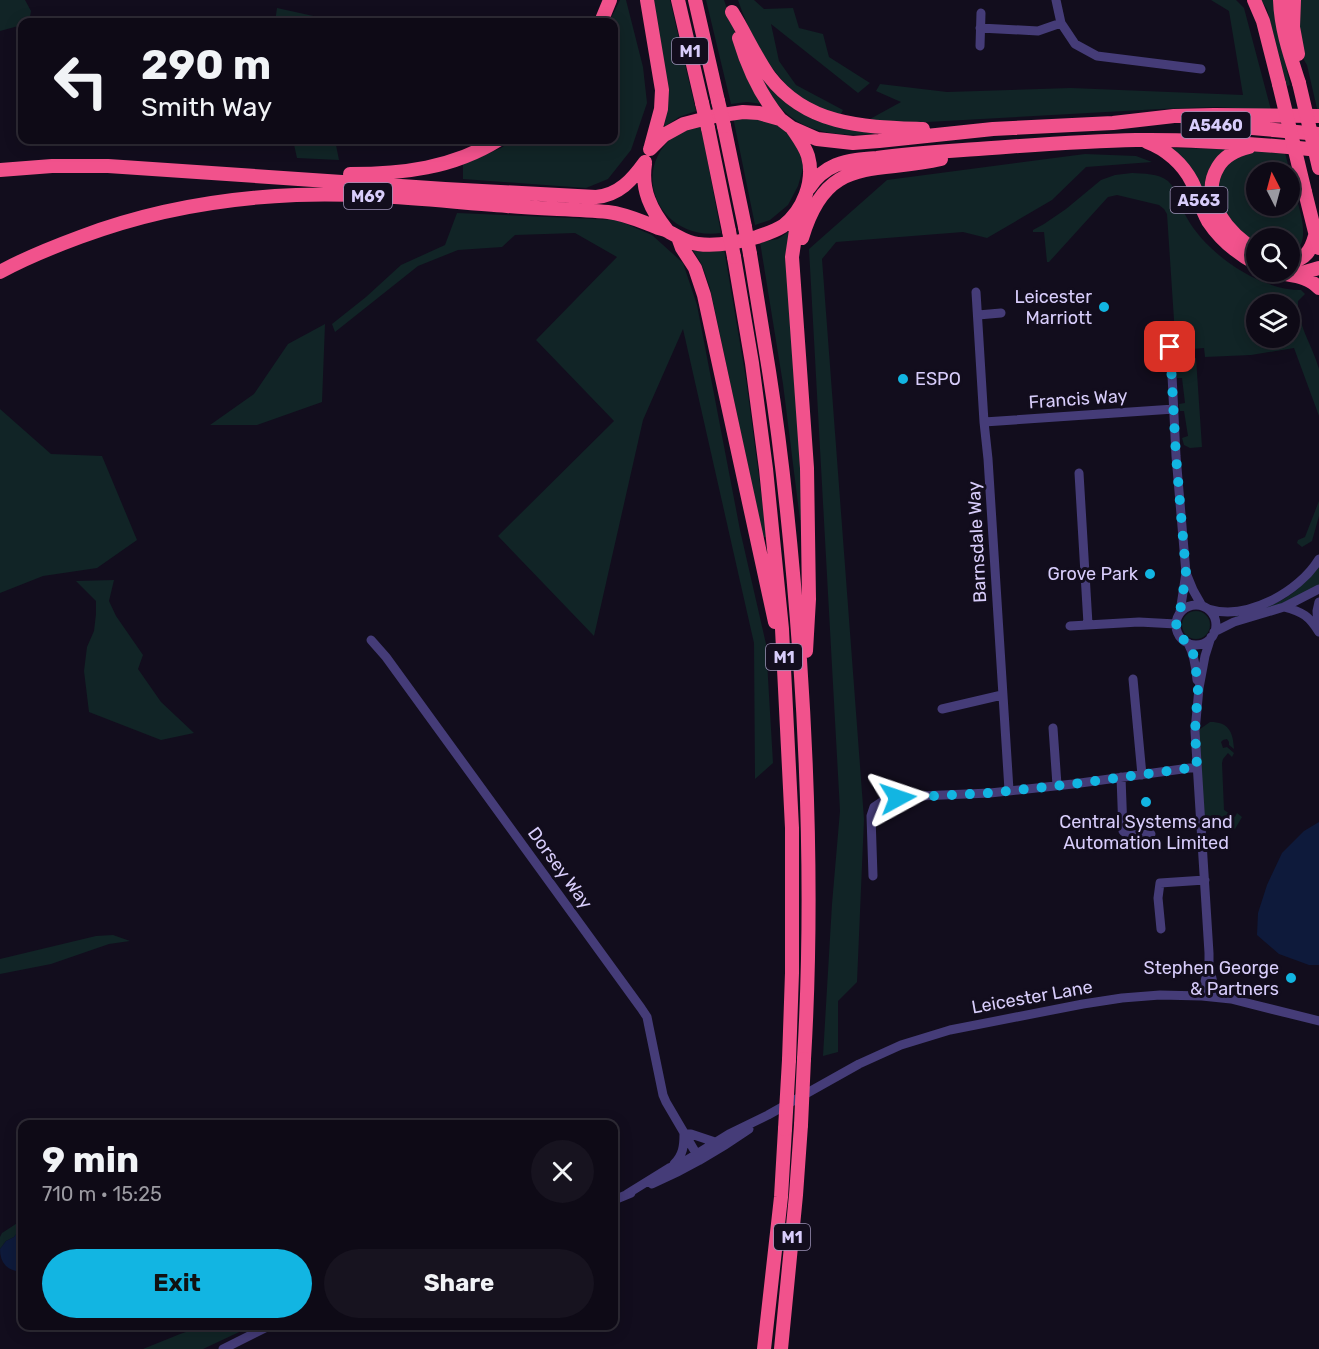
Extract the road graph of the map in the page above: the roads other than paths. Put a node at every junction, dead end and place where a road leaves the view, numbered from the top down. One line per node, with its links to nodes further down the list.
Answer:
1 (610, 0): 11 (highway)
2 (647, 0): 28 (highway)
3 (678, 0): 71 (highway, M1, bridge)
4 (695, 0): 70 (highway, M1, bridge)
5 (1056, 0): 12 (street)
6 (1254, 0): 35 (highway, bridge)
7 (1280, 0): 16 (highway)
8 (1294, 0): 16 (highway)
9 (730, 6): 18 (highway); 21 (highway)
10 (981, 13): 13 (street)
11 (603, 18)
12 (1062, 23): 13 (street); 15 (street)
13 (980, 28): 14 (street)
14 (980, 46)
15 (1201, 69)
16 (1299, 82): 29 (highway, bridge)
17 (1319, 116): 19 (highway)
18 (780, 119): 20 (highway); 28 (highway)
19 (1113, 123): 21 (highway, A5460); 22 (highway, A5460)
20 (792, 128): 21 (highway, A5460); 32 (highway)
21 (961, 132)
22 (1319, 134)
23 (1139, 140): 25 (highway, A5460); 26 (highway, A5460); 37 (highway, A563)
24 (490, 144): 31 (highway, M69)
25 (1262, 144): 27 (highway, A5460); 36 (highway)
26 (970, 150): 32 (highway, A5460); 47 (highway)
27 (1319, 150)
28 (648, 156): 31 (highway, M69); 34 (highway)
29 (1319, 168)
30 (0, 170): 31 (highway, M69)
31 (276, 177)
32 (806, 192): 33 (highway)
33 (800, 207): 34 (highway); 47 (highway)
34 (672, 234): 40 (highway, M69); 71 (highway)
35 (1317, 242): 38 (highway)
36 (1246, 243)
37 (1246, 257)
38 (1300, 259)
39 (1319, 268): 41 (highway)
40 (0, 272)
41 (1300, 274)
42 (1300, 274): 43 (highway)
43 (1319, 288)
44 (976, 292): 46 (street, Barnsdale Way)
45 (1001, 313): 46 (street)
46 (978, 315): 50 (street, Barnsdale Way)
47 (797, 318): 70 (highway)
48 (1170, 335): 49 (street)
49 (1174, 409): 50 (street, Francis Way); 53 (street)
50 (984, 422): 68 (street, Barnsdale Way)
51 (1079, 473): 59 (street)
52 (1319, 559): 57 (street)
53 (1186, 573): 57 (street); 58 (street)
54 (1319, 589): 56 (street)
55 (1319, 602): 62 (street)
56 (1284, 607): 62 (street); 63 (street)
57 (1205, 608): 58 (street); 63 (street)
58 (1180, 612): 60 (street)
59 (1088, 624): 60 (street); 61 (street)
60 (1176, 624): 65 (street)
61 (1070, 626)
62 (1319, 632)
63 (1213, 634): 65 (street); 67 (street)
64 (371, 640): 85 (street, Dorsey Way)
65 (1188, 643): 67 (street)
66 (1133, 679): 74 (street)
67 (1198, 688): 73 (street)
68 (1002, 695): 69 (street); 77 (street, Barnsdale Way)
69 (942, 709)
70 (803, 711): 94 (highway, M1, bridge)
71 (787, 722): 93 (highway, M1, bridge)
72 (1053, 728): 76 (street)
73 (1197, 767): 74 (street); 80 (street)
74 (1142, 775): 75 (street)
75 (1121, 777): 76 (street); 78 (street)
76 (1057, 785): 77 (street)
77 (1009, 790): 79 (street)
78 (1151, 834)
79 (873, 876)
80 (1205, 880): 81 (street); 82 (street)
81 (1161, 929)
82 (1207, 996): 83 (street, Leicester Lane); 84 (street, Leicester Lane)
83 (1319, 1021)
84 (768, 1115): 86 (street, Leicester Lane); 87 (street, Leicester Lane)
85 (684, 1134): 86 (street); 87 (street, Dorsey Way); 88 (street)
86 (715, 1142): 87 (street, Leicester Lane)
87 (698, 1157): 88 (street, Leicester Lane); 89 (street, Leicester Lane)
88 (669, 1168): 89 (street, Leicester Lane)
89 (627, 1194): 90 (street, Leicester Lane)
90 (618, 1198)
91 (261, 1330): 92 (street)
92 (223, 1349)
93 (764, 1349)
94 (781, 1349)

